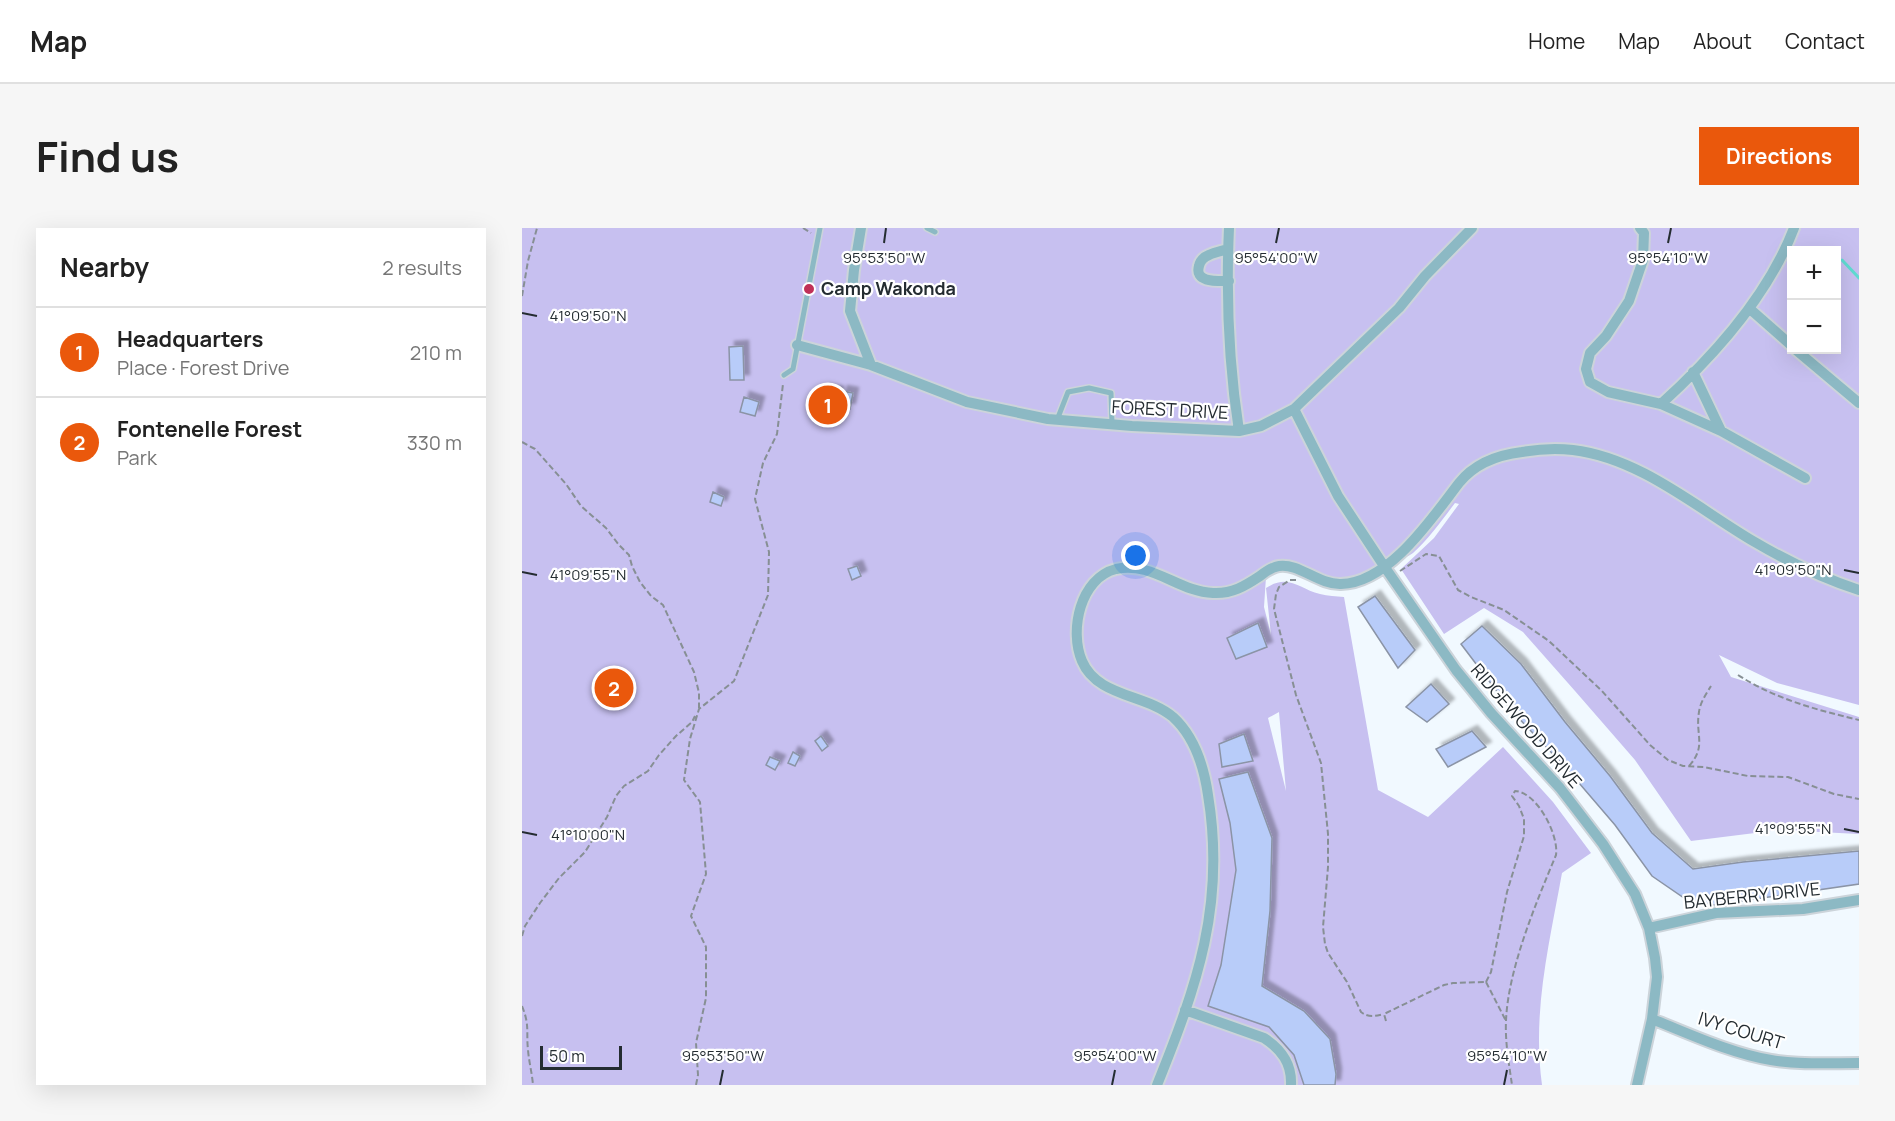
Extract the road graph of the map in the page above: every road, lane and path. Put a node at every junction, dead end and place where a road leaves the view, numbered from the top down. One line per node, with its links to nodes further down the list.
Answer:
1 (537, 228): 12 (path)
2 (820, 228): 15 (lane)
3 (861, 228): 17 (street)
4 (927, 228): 9 (lane)
5 (1229, 228): 10 (street)
6 (1472, 228): 22 (street, FOREST DRIVE)
7 (1640, 228): 21 (street)
8 (1794, 228): 13 (street)
9 (935, 232)
10 (1228, 249): 11 (street); 11 (street)
11 (1229, 281): 26 (street)
12 (522, 296)
13 (1750, 309): 14 (street); 18 (street)
14 (1787, 342)
15 (797, 345): 17 (street, FOREST DRIVE); 19 (lane)
16 (1801, 354): 20 (street)
17 (871, 366): 23 (street, FOREST DRIVE)
18 (1694, 372): 21 (street); 25 (street)
19 (784, 375): 35 (path)
20 (1859, 403)
21 (1661, 404): 25 (street)
22 (1294, 409): 26 (street, FOREST DRIVE); 29 (street, RIDGEWOOD DRIVE)
23 (1058, 420): 24 (street, FOREST DRIVE); 24 (lane)
24 (1112, 424): 26 (street, FOREST DRIVE)
25 (1721, 430): 28 (street)
26 (1239, 431)
27 (522, 442): 35 (path)
28 (1805, 478)
29 (1384, 566): 30 (street, RIDGEWOOD DRIVE); 32 (street); 44 (street)
30 (1392, 577): 37 (path); 40 (street, RIDGEWOOD DRIVE)
31 (1290, 580): 45 (path)
32 (1859, 590)
33 (1738, 675): 36 (path)
34 (1711, 686): 37 (path)
35 (699, 709): 41 (path); 51 (path)
36 (1859, 720)
37 (1689, 766): 38 (path)
38 (1859, 799)
39 (1859, 900): 40 (street, BAYBERRY DRIVE)
40 (1649, 928): 46 (street, RIDGEWOOD DRIVE)
41 (522, 936)
42 (1486, 982): 45 (path); 48 (path); 48 (path)
43 (522, 1006): 50 (path)
44 (1185, 1010): 52 (street); 53 (street)
45 (1384, 1014): 47 (path)
46 (1652, 1019): 49 (street, IVY COURT); 55 (street, RIDGEWOOD DRIVE)
47 (1386, 1020)
48 (1506, 1022): 54 (path)
49 (1859, 1063)
50 (533, 1085)
51 (696, 1085)
52 (1157, 1085)
53 (1291, 1085)
54 (1512, 1085)
55 (1637, 1085)

